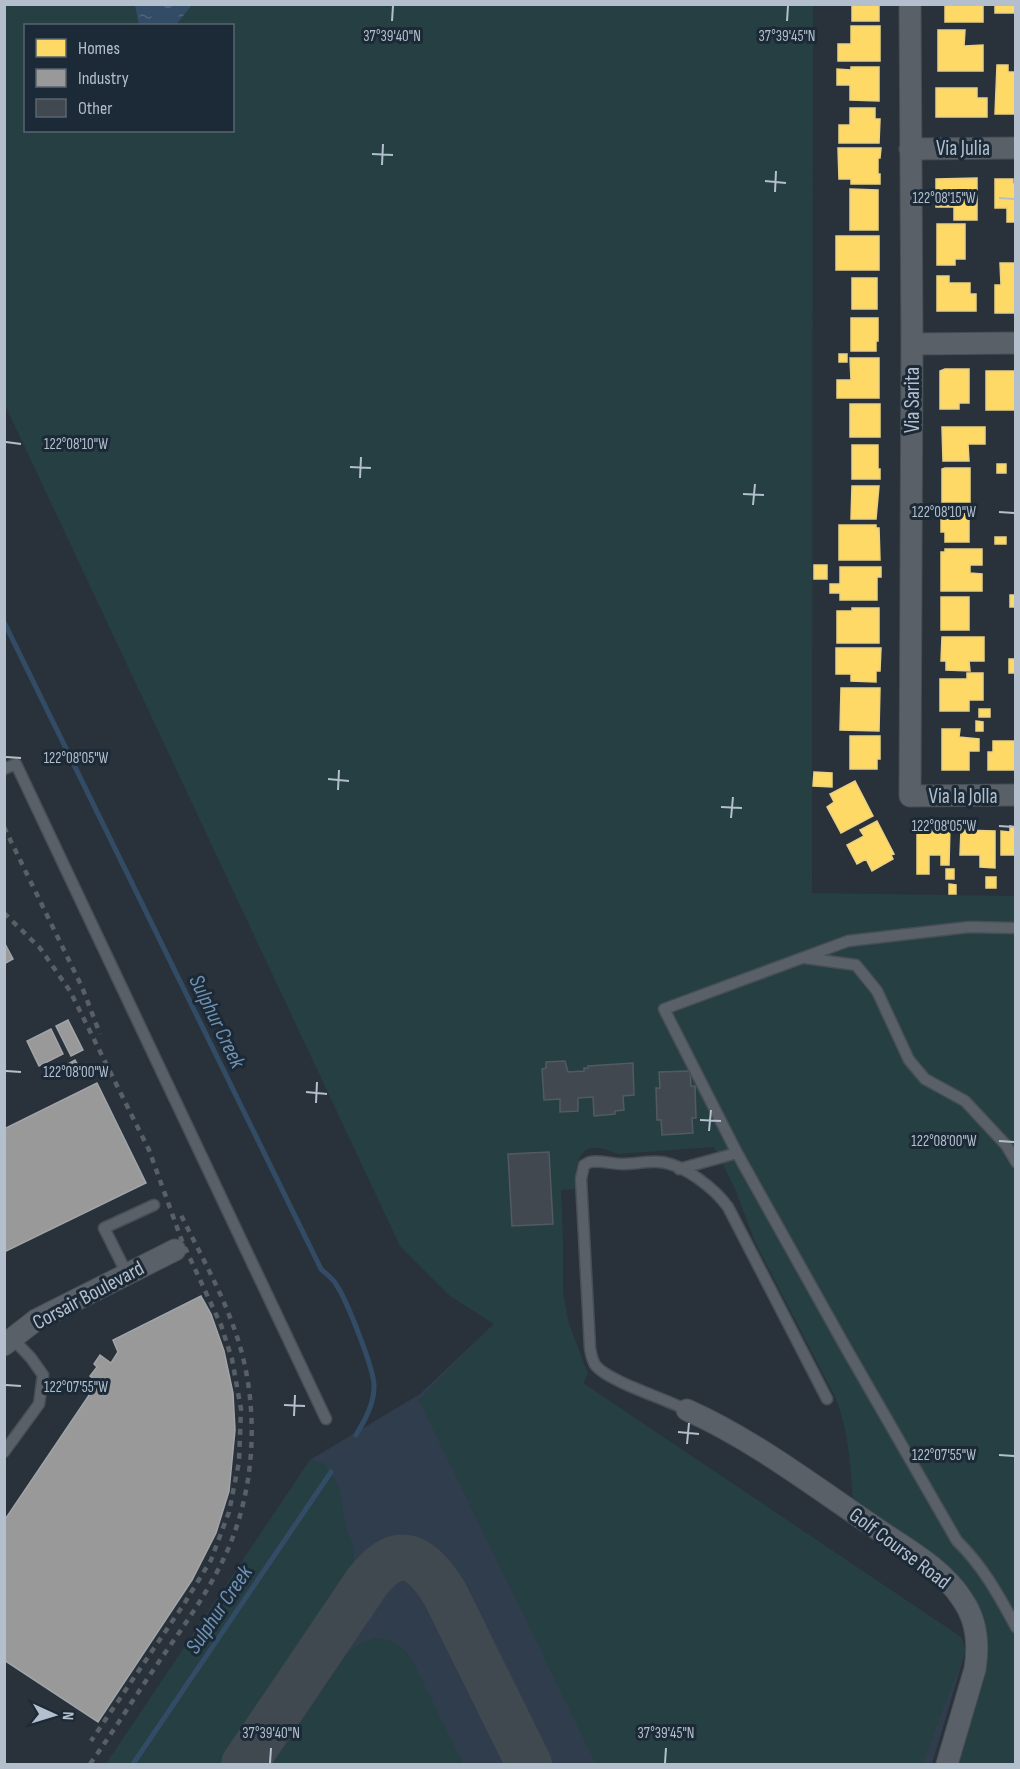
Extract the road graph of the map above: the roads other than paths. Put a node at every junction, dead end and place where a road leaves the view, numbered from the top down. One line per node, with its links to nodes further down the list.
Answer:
1 (910, 4): 3 (street, Via Sarita)
2 (1016, 148): 3 (street, Via Julia)
3 (910, 149): 5 (street, Via Sarita)
4 (1016, 343): 5 (street)
5 (912, 344): 8 (street, Via Sarita)
6 (4, 769): 20 (lane)
7 (1016, 795): 8 (street, Via la Jolla)
8 (910, 796)
9 (1016, 928): 10 (lane)
10 (805, 958): 11 (lane); 12 (lane)
11 (737, 1153): 13 (lane); 22 (lane)
12 (1016, 1162)
13 (679, 1168): 18 (lane); 19 (lane)
14 (154, 1205): 16 (lane)
15 (175, 1250): 16 (street, Corsair Boulevard)
16 (127, 1274): 17 (street, Corsair Boulevard)
17 (8, 1342): 21 (lane)
18 (827, 1399)
19 (687, 1410): 23 (street, Golf Course Road)
20 (326, 1419)
21 (4, 1452)
22 (1016, 1627)
23 (947, 1764)

